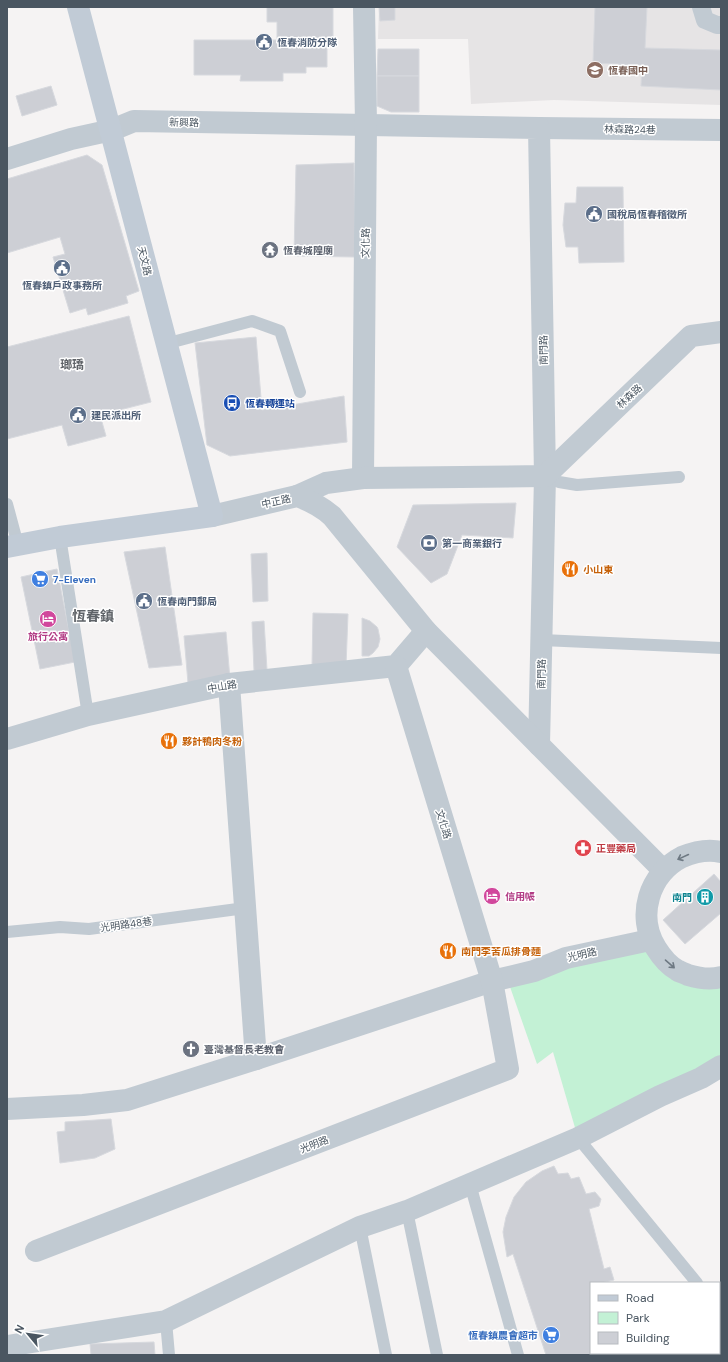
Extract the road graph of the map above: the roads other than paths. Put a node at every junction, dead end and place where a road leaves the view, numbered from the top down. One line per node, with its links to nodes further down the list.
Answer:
1 (78, 7): 7 (main road, 天文路)
2 (364, 7): 5 (street, 文化路)
3 (701, 7): 4 (street)
4 (721, 25)
5 (366, 124): 6 (street); 7 (street, 新興路); 15 (street, 文化路)
6 (539, 128): 8 (street, 林森路24巷); 13 (street, 南門路)
7 (112, 130): 9 (street, 新興路); 11 (main road, 天文路)
8 (721, 130)
9 (7, 159)
10 (721, 332): 13 (street, 林森路)
11 (166, 344): 12 (lane); 18 (main road, 天文路)
12 (300, 392)
13 (545, 476): 14 (lane); 15 (street, 中正路); 22 (street, 南門路)
14 (679, 477)
15 (363, 478): 16 (street, 中正路)
16 (297, 496): 18 (street, 中正路); 21 (street)
17 (7, 504): 20 (lane)
18 (212, 516): 19 (main road, 中正路)
19 (60, 537): 20 (main road, 中正路); 26 (lane)
20 (12, 546)
21 (426, 631): 24 (street); 28 (street)
22 (542, 640): 23 (lane); 28 (street, 南門路)
23 (721, 648)
24 (396, 666): 25 (street, 中山路); 35 (street, 文化路)
25 (229, 684): 26 (street, 中山路); 31 (street)
26 (88, 715): 27 (street, 中山路)
27 (7, 739)
28 (539, 745): 30 (street)
29 (721, 852): 30 (street, one-way to 30)
30 (664, 870): 33 (street)
31 (245, 908): 32 (lane, 光明路48巷); 36 (street)
32 (7, 932)
33 (650, 940): 34 (street, one-way to 34); 35 (street, 光明路)
34 (721, 977)
35 (492, 981): 36 (street, 光明路); 43 (street, 光明路)
36 (256, 1059): 38 (street, 光明路)
37 (721, 1066): 39 (street)
38 (7, 1109)
39 (578, 1138): 40 (street); 44 (lane)
40 (470, 1184): 41 (street); 50 (lane)
41 (407, 1211): 42 (street); 49 (lane)
42 (360, 1227): 45 (street); 48 (lane)
43 (36, 1251)
44 (696, 1282)
45 (166, 1321): 46 (street); 47 (lane)
46 (7, 1346)
47 (169, 1355)
48 (386, 1355)
49 (437, 1355)
50 (518, 1355)

